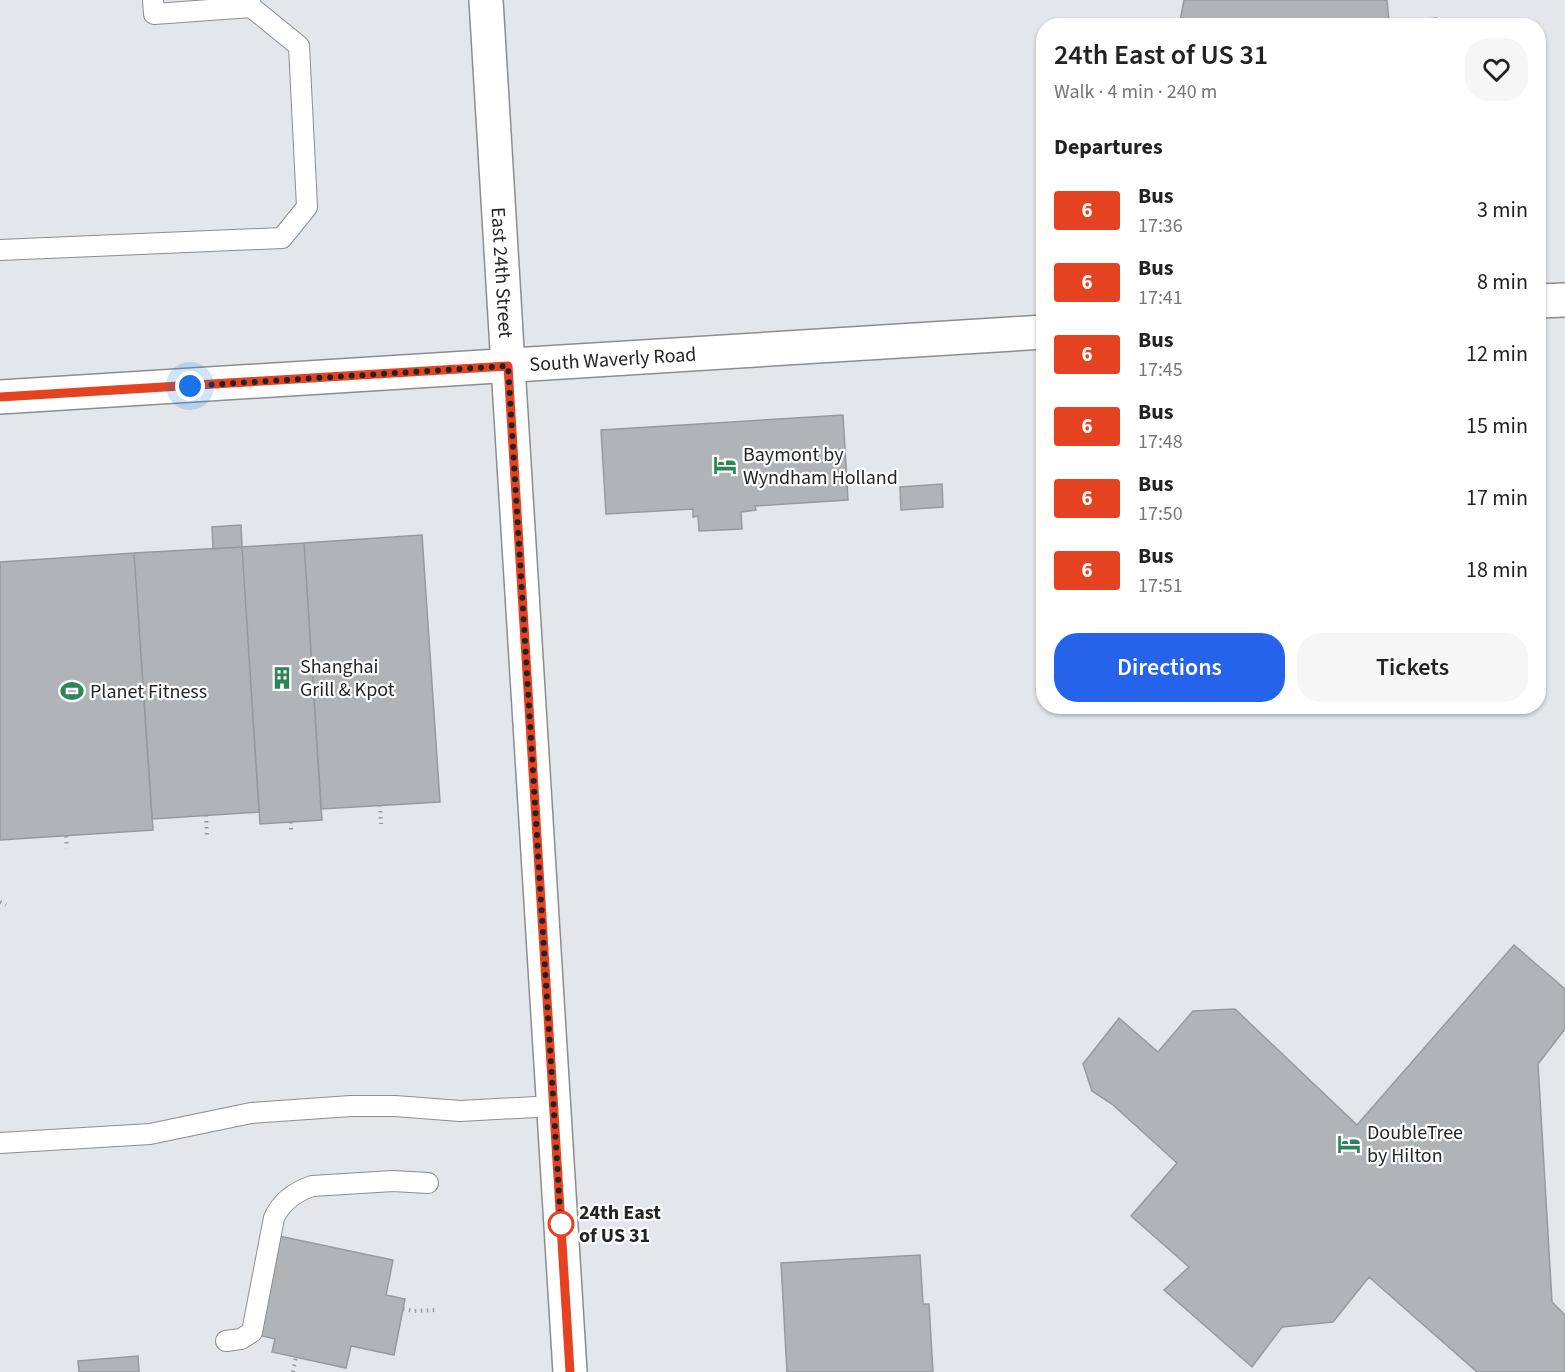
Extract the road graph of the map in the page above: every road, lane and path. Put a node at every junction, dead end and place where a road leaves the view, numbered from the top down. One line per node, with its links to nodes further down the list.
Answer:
1 (153, 0): 3 (lane)
2 (486, 0): 8 (street, East 24th Street)
3 (251, 3): 4 (lane)
4 (0, 250)
5 (1565, 300): 6 (street)
6 (1546, 301)
7 (1036, 333): 8 (street, South Waverly Road)
8 (508, 366): 9 (street, South Waverly Road); 20 (street, East 24th Street)
9 (0, 397)
10 (380, 806): 13 (path)
11 (206, 815): 16 (path)
12 (291, 822): 14 (path)
13 (381, 824)
14 (291, 831)
15 (66, 836): 17 (path)
16 (207, 836)
17 (67, 848)
18 (0, 902): 19 (path)
19 (6, 905)
20 (554, 1106): 21 (lane); 28 (street, East 24th Street)
21 (0, 1143)
22 (428, 1184): 25 (lane)
23 (403, 1309): 24 (path)
24 (436, 1310)
25 (226, 1341)
26 (296, 1357): 27 (path)
27 (293, 1372)
28 (570, 1372)

